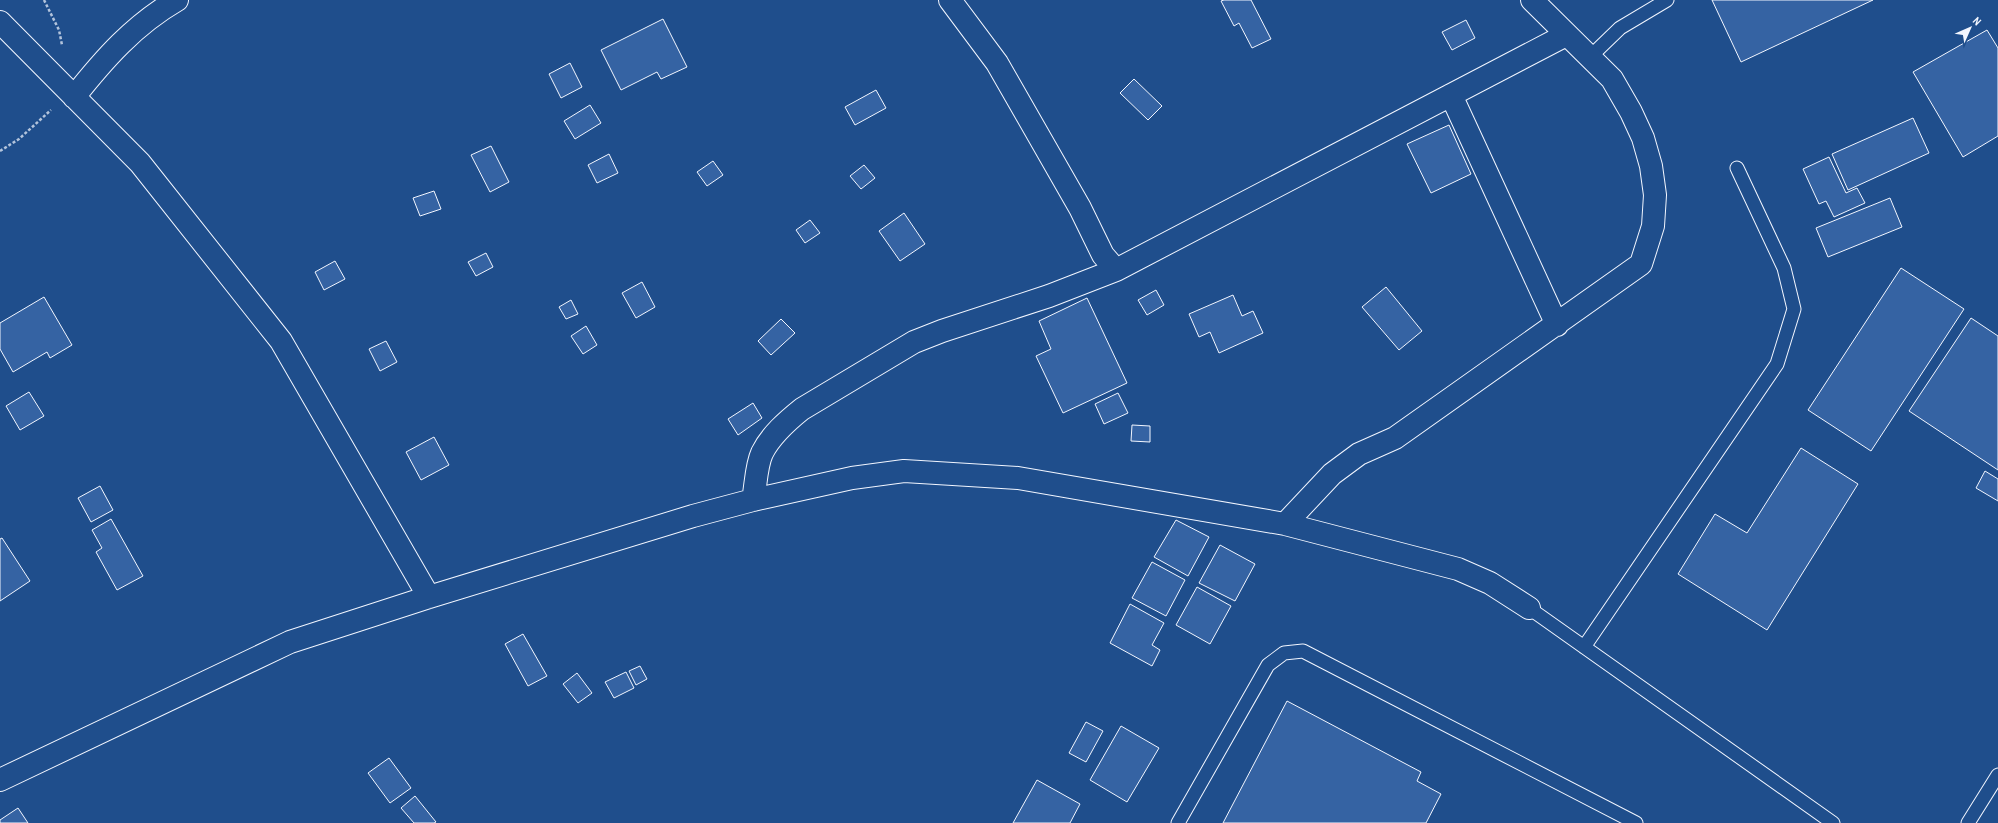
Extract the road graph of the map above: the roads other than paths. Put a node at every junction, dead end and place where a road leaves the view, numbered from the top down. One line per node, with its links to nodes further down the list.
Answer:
1 (177, 0): 9 (street)
2 (950, 0): 11 (street)
3 (1532, 0): 6 (street)
4 (1667, 0): 7 (lane)
5 (0, 22): 9 (street)
6 (1566, 35): 7 (street); 8 (street)
7 (1590, 57): 12 (street)
8 (1451, 95): 11 (street); 12 (street)
9 (74, 97): 15 (street)
10 (1737, 168): 17 (lane)
11 (1116, 270): 13 (street)
12 (1558, 324): 14 (street)
13 (753, 500): 14 (street); 15 (street)
14 (1285, 524): 16 (street)
15 (429, 597): 19 (street)
16 (1529, 608): 17 (lane)
17 (1584, 647): 22 (lane)
18 (1998, 775): 23 (lane)
19 (0, 780)
20 (1178, 823): 21 (lane)
21 (1636, 823)
22 (1833, 823)
23 (1968, 823)

